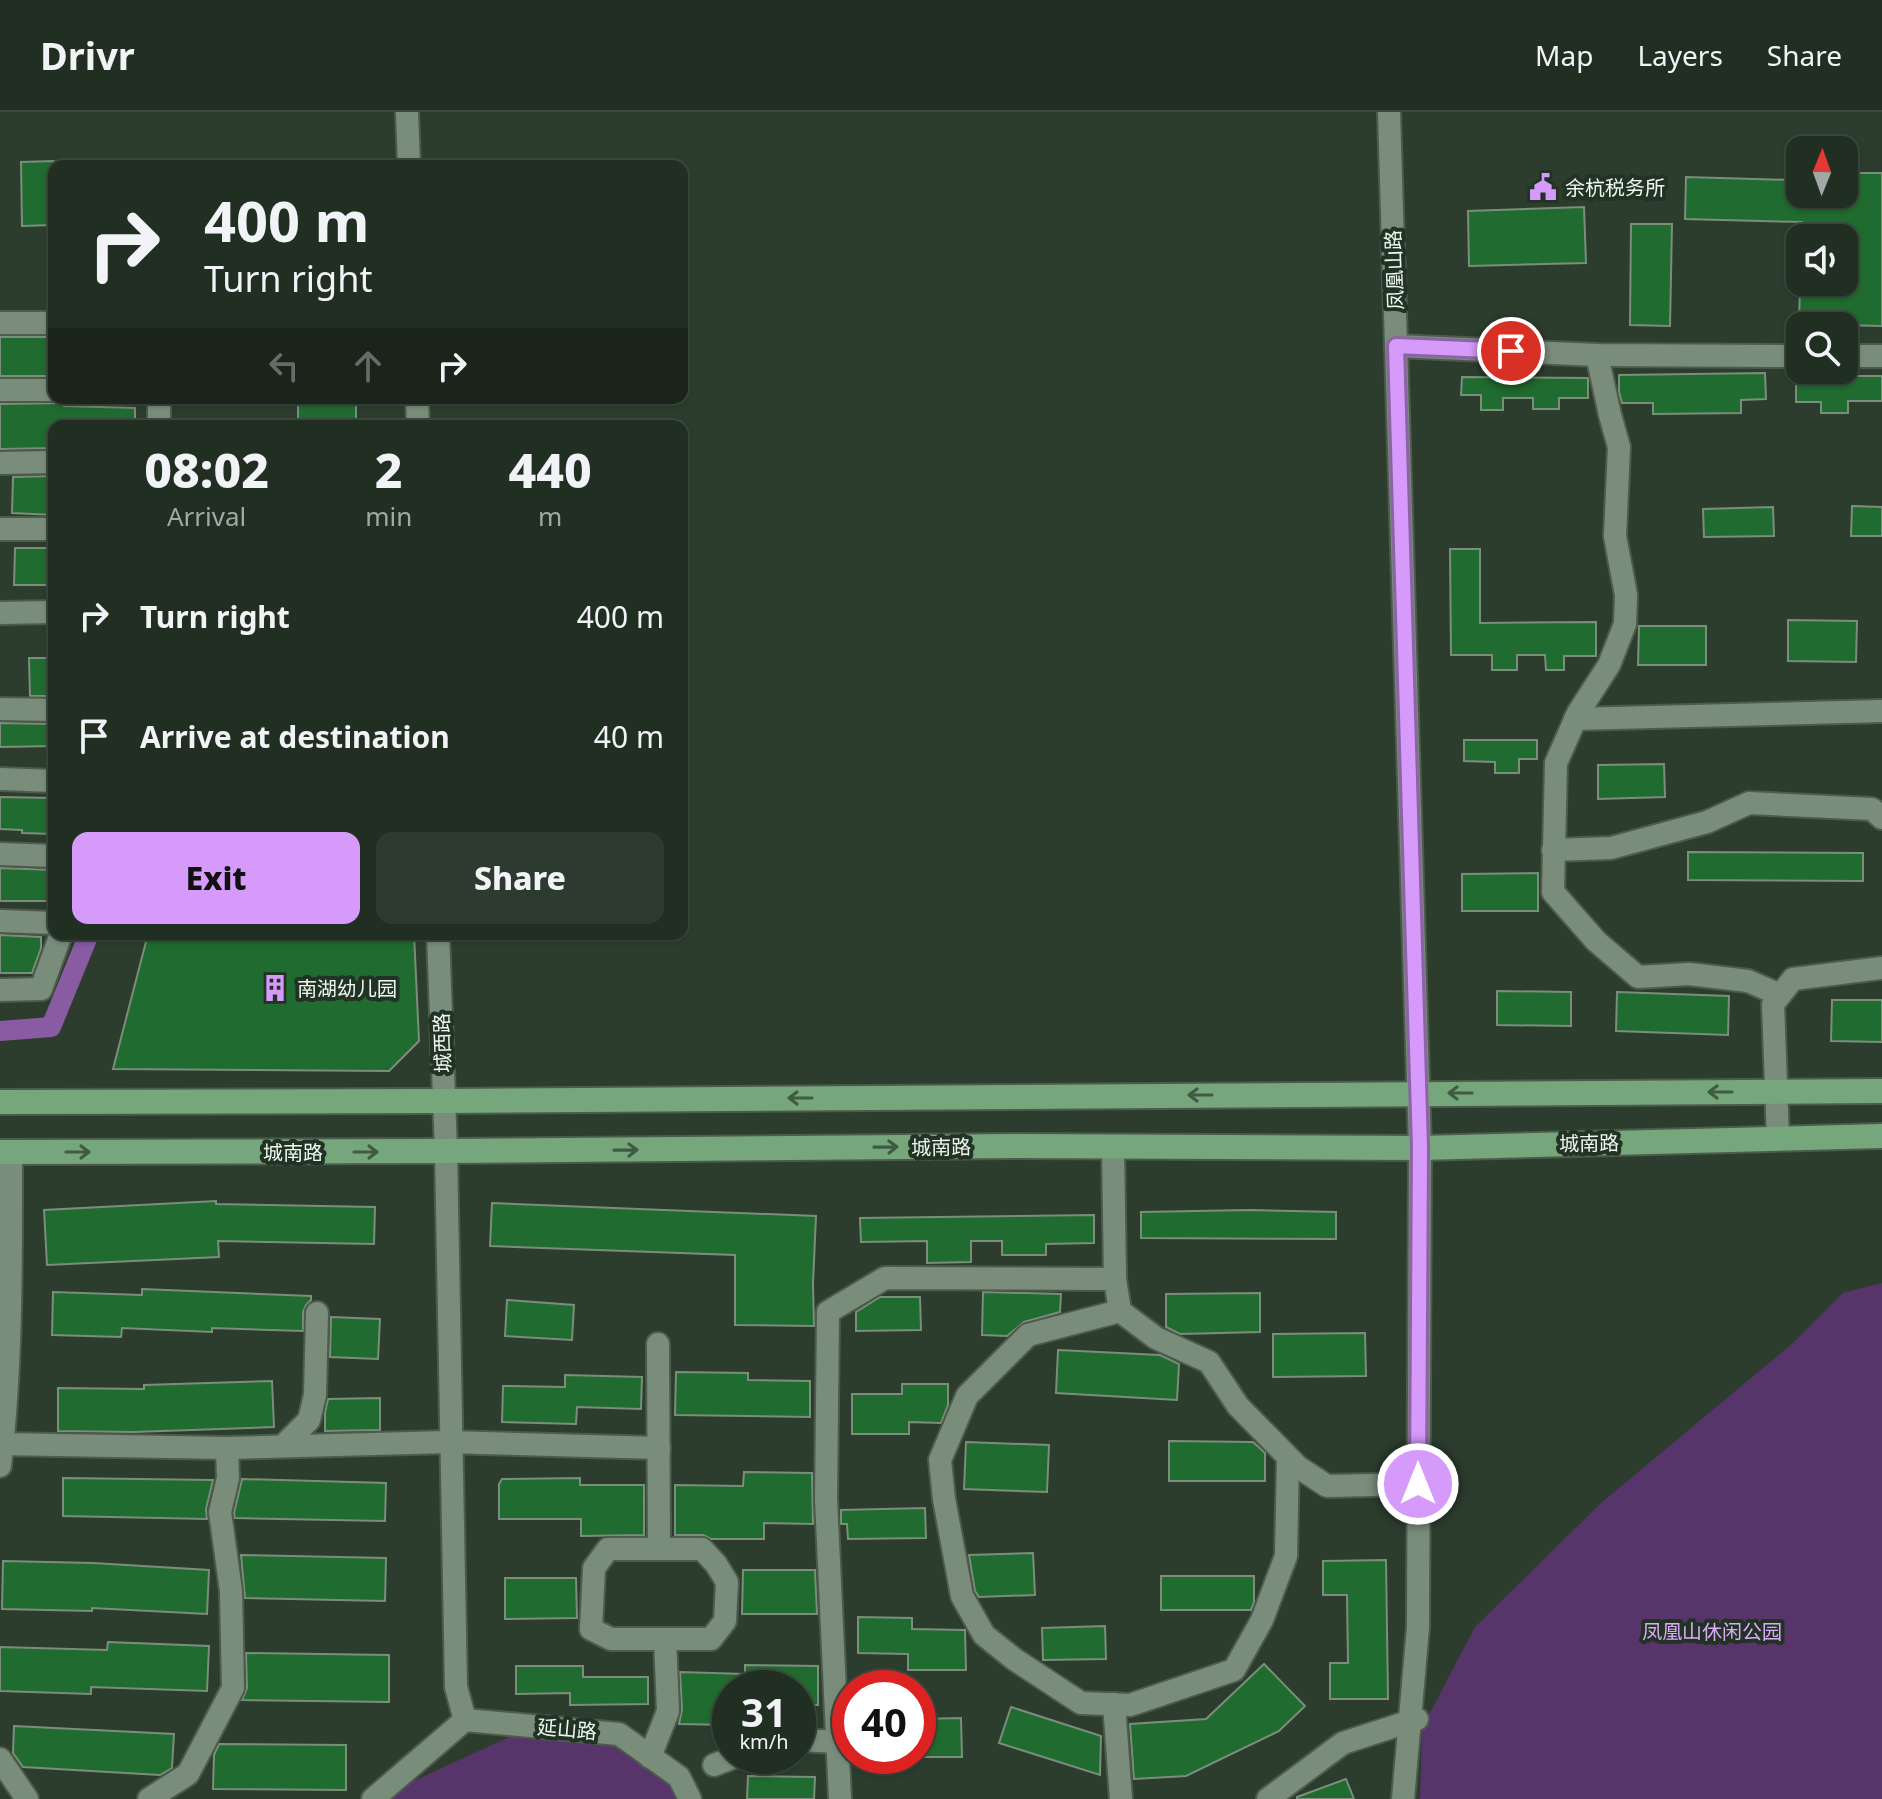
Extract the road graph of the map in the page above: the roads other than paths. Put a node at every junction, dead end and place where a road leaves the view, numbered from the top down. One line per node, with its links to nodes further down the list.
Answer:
1 (407, 112): 3 (street)
2 (1389, 112): 6 (street, 凤凰山路)
3 (409, 160)
4 (0, 323): 5 (street)
5 (48, 323)
6 (1396, 346): 7 (street); 38 (street, 凤凰山路)
7 (1597, 355): 8 (street); 22 (street)
8 (1786, 356)
9 (1858, 356): 10 (street)
10 (1882, 356)
11 (0, 390): 12 (street)
12 (48, 390)
13 (48, 462): 14 (street)
14 (0, 463)
15 (0, 529): 16 (street)
16 (48, 529)
17 (48, 612): 18 (street)
18 (0, 613)
19 (0, 709): 20 (street)
20 (48, 710)
21 (1882, 711): 22 (street)
22 (1575, 719): 26 (street)
23 (0, 779): 24 (street)
24 (48, 781)
25 (1882, 818): 26 (street)
26 (1553, 850): 35 (street)
27 (0, 854): 28 (street)
28 (48, 856)
29 (0, 921): 30 (street)
30 (48, 923)
31 (59, 940): 34 (street)
32 (438, 940): 39 (street, 城西路)
33 (1882, 968): 35 (street)
34 (0, 990)
35 (1780, 995): 37 (street)
36 (1882, 1091): 37 (main road)
37 (1776, 1092): 38 (main road, one-way to 38); 42 (street)
38 (1418, 1093): 39 (main road, one-way to 39); 44 (street, 凤凰山路)
39 (444, 1101): 40 (main road); 45 (street, 城西路)
40 (0, 1102)
41 (1882, 1136): 42 (main road, 城南路)
42 (1778, 1139): 44 (main road, 城南路)
43 (1113, 1147): 44 (main road, 城南路); 45 (main road, 城南路, one-way to 43); 47 (street)
44 (1420, 1148): 57 (street, 凤凰山路)
45 (446, 1151): 46 (main road, 城南路, one-way to 45); 51 (street, 城西路)
46 (5, 1152): 55 (street)
47 (1115, 1279): 48 (street); 60 (street)
48 (1120, 1311): 56 (street); 61 (street)
49 (317, 1313): 52 (street)
50 (658, 1344): 54 (street)
51 (451, 1442): 52 (street); 54 (street); 62 (street, 城西路)
52 (283, 1446): 53 (street)
53 (227, 1448): 55 (street); 68 (street)
54 (659, 1448): 58 (street)
55 (1, 1451)
56 (1288, 1458): 57 (street); 61 (street)
57 (1418, 1484): 63 (street, 凤凰山路)
58 (659, 1549): 59 (street); 59 (street)
59 (665, 1639): 64 (street)
60 (834, 1670)
61 (1114, 1704): 72 (street)
62 (465, 1720): 64 (street, 延山路); 69 (street)
63 (1414, 1720): 73 (street); 74 (street, 凤凰山路)
64 (650, 1757): 70 (street, 延山路)
65 (0, 1759): 67 (street)
66 (839, 1774): 71 (street)
67 (27, 1799)
68 (149, 1799)
69 (373, 1799)
70 (690, 1799)
71 (840, 1799)
72 (1121, 1799)
73 (1268, 1799)
74 (1403, 1799)

